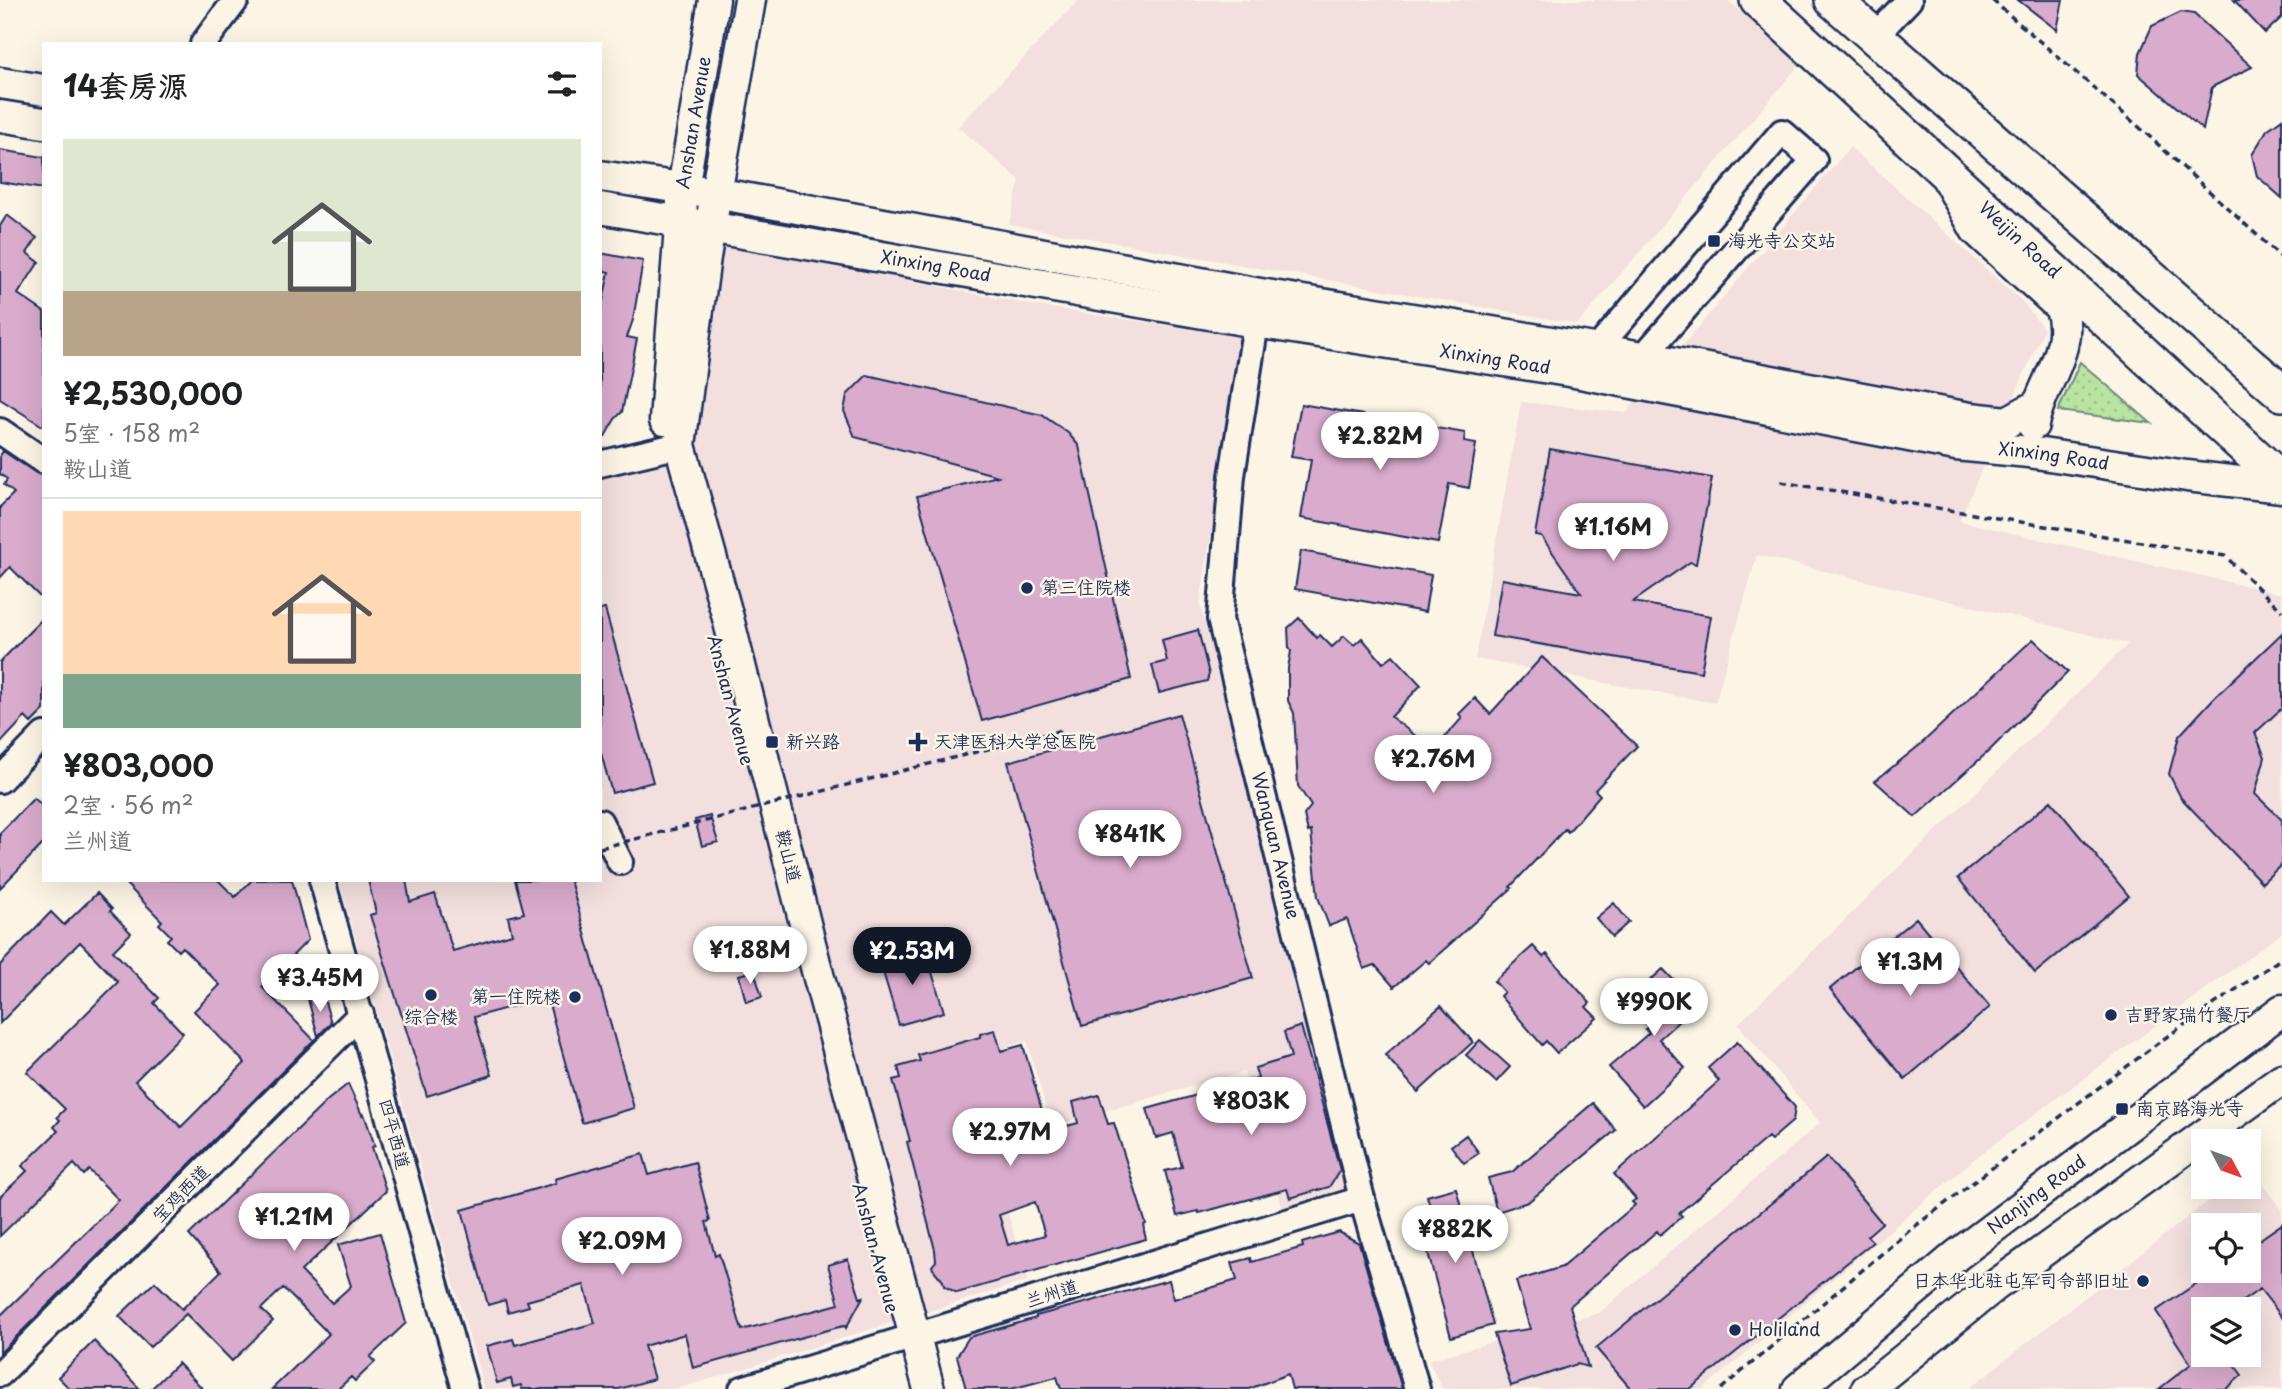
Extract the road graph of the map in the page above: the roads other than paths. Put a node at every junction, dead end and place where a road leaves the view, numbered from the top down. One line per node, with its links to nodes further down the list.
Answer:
1 (236, 0): 8 (street)
2 (714, 0): 15 (main road, Anshan Avenue)
3 (750, 0): 16 (main road, Anshan Avenue)
4 (1758, 0): 13 (highway, Weijin Road)
5 (1833, 0): 7 (highway)
6 (1909, 0): 7 (street)
7 (1874, 37): 23 (highway)
8 (204, 42)
9 (0, 83): 10 (main road)
10 (42, 90)
11 (0, 116): 12 (main road)
12 (42, 123)
13 (1944, 173): 24 (main road); 30 (highway, Weijin Road)
14 (602, 176): 15 (main road)
15 (683, 189): 16 (main road); 18 (main road, Anshan Avenue)
16 (716, 193): 19 (main road, Anshan Avenue); 20 (main road)
17 (602, 208): 18 (main road)
18 (680, 220): 19 (main road); 26 (main road, Anshan Avenue)
19 (710, 226): 20 (main road, Xinxing Road); 26 (main road, Anshan Avenue)
20 (1258, 308): 21 (main road); 27 (main road, Xinxing Road); 40 (street, Wanquan Avenue)
21 (1597, 349): 22 (main road); 22 (street)
22 (1643, 356): 24 (main road)
23 (2282, 393)
24 (2036, 406): 27 (main road)
25 (0, 431): 28 (street)
26 (671, 447): 29 (street); 41 (main road, 鞍山道)
27 (2029, 452): 31 (main road, Xinxing Road)
28 (42, 460)
29 (602, 464)
30 (2282, 481)
31 (2282, 486)
32 (42, 737): 33 (street)
33 (0, 780)
34 (602, 829): 35 (street)
35 (610, 855)
36 (323, 882): 38 (street, 四平西道)
37 (2282, 1010): 48 (main road, Nanjing Road)
38 (361, 1014): 42 (street, 宝鸡西道); 43 (street, 四平西道)
39 (2282, 1079): 49 (main road)
40 (1362, 1199): 41 (street, 兰州道); 47 (street, Wanquan Avenue)
41 (907, 1339): 44 (street, 兰州道); 45 (main road); 46 (main road, 鞍山道)
42 (0, 1374)
43 (465, 1389)
44 (742, 1389)
45 (912, 1389)
46 (929, 1389)
47 (1417, 1389)
48 (1798, 1389)
49 (1867, 1389)

